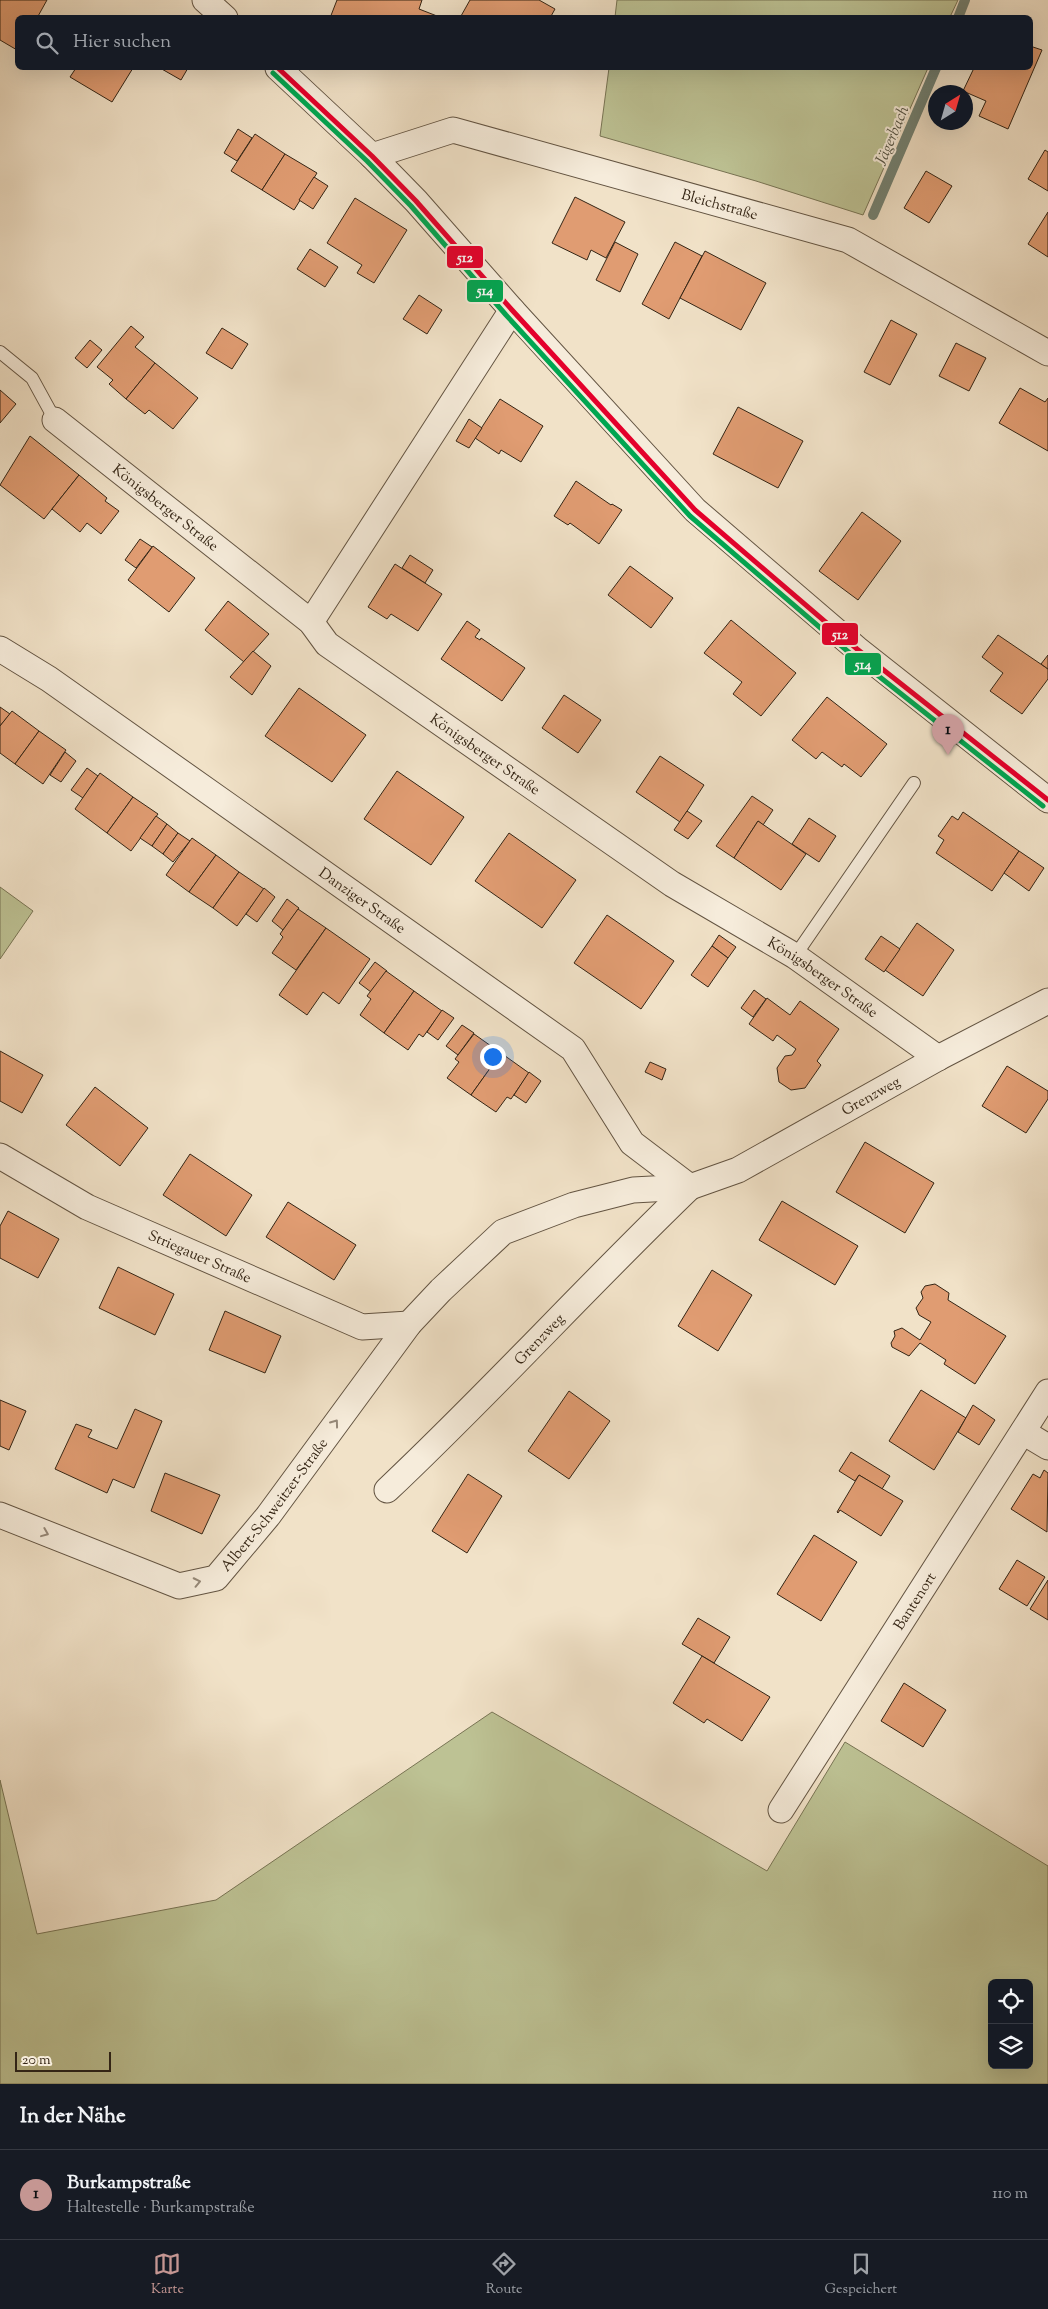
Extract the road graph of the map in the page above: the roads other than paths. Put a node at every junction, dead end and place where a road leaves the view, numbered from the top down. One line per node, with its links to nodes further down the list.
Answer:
1 (205, 0): 2 (street)
2 (222, 15)
3 (280, 70): 4 (street)
4 (372, 156): 5 (street); 7 (street, Bleichstraße)
5 (512, 310): 9 (street); 12 (street)
6 (0, 352): 8 (lane)
7 (1048, 353)
8 (55, 420): 9 (street, Königsberger Straße)
9 (312, 622): 13 (street, Königsberger Straße)
10 (0, 649): 17 (street, Danziger Straße)
11 (914, 783): 13 (lane)
12 (1048, 800)
13 (795, 956): 15 (street, Königsberger Straße)
14 (1048, 1001): 15 (street, Grenzweg)
15 (938, 1058): 17 (street, Grenzweg)
16 (0, 1156): 18 (street, Striegauer Straße)
17 (690, 1187): 18 (street, Grenzweg); 23 (street, Grenzweg)
18 (409, 1324): 19 (street, Grenzweg)
19 (377, 1365): 24 (street, Albert-Schweitzer-Straße, one-way to 19)
20 (1048, 1392): 21 (street, Bantenort)
21 (1023, 1432): 22 (street); 25 (street, Bantenort)
22 (1048, 1447)
23 (386, 1490)
24 (0, 1515)
25 (781, 1810)

